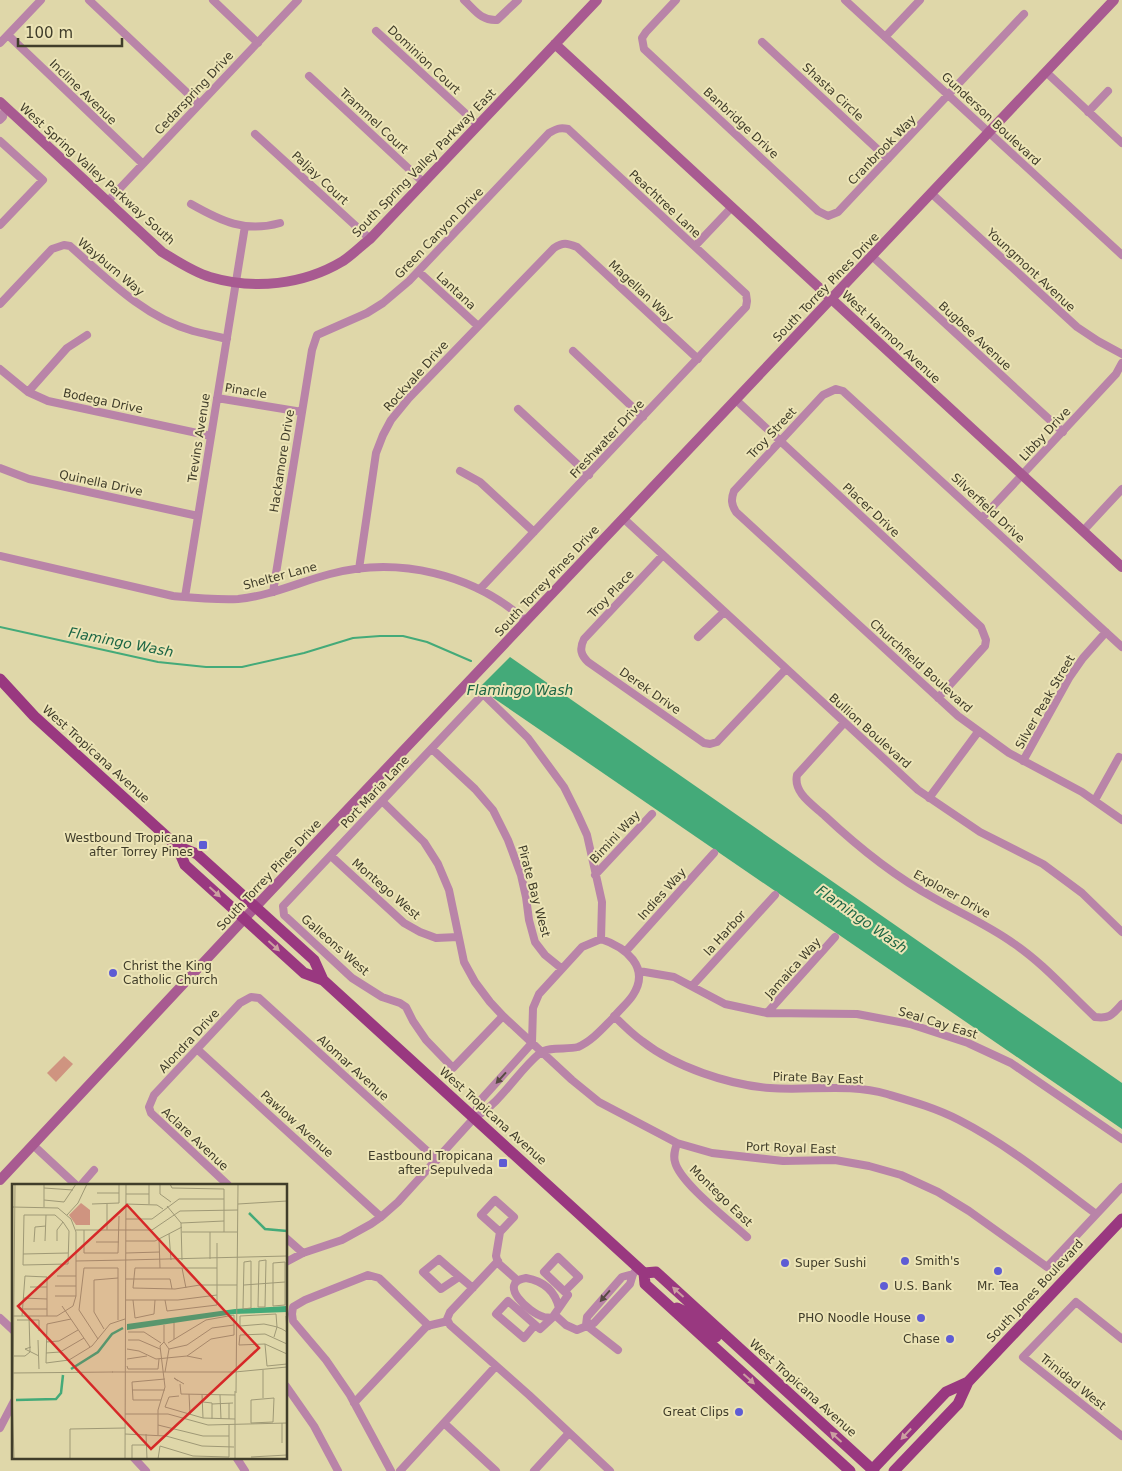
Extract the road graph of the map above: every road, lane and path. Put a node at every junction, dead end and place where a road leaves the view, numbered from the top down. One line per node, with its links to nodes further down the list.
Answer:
1 (41, 0): 14 (street)
2 (89, 0): 24 (street)
3 (213, 0): 16 (street)
4 (298, 0): 16 (street, Cedarspring Drive)
5 (464, 0): 6 (street)
6 (518, 0)
7 (597, 0): 19 (main road, South Spring Valley Parkway East)
8 (676, 0): 41 (street, Banbridge Drive)
9 (845, 0): 15 (street, Gunderson Boulevard)
10 (920, 0): 15 (street)
11 (1114, 0): 20 (main road, South Torrey Pines Drive)
12 (1024, 14): 23 (street, Cranbrook Way)
13 (376, 31): 28 (street, Dominion Court)
14 (8, 35): 18 (street); 35 (street, Incline Avenue)
15 (885, 37): 23 (street, Gunderson Boulevard)
16 (258, 42): 24 (street, Cedarspring Drive)
17 (762, 42): 34 (street, Shasta Circle)
18 (0, 43)
19 (556, 44): 28 (main road, South Spring Valley Parkway East); 40 (main road, West Harmon Avenue)
20 (1046, 72): 26 (street); 30 (main road, South Torrey Pines Drive)
21 (309, 76): 36 (street, Trammel Court)
22 (1108, 91): 26 (street)
23 (949, 96): 30 (street, Gunderson Boulevard); 34 (street, Cranbrook Way)
24 (199, 104): 35 (street, Cedarspring Drive)
25 (2, 106): 27 (street); 38 (main road, West Spring Valley Parkway South)
26 (1088, 112): 33 (street)
27 (0, 120)
28 (478, 126): 36 (main road, South Spring Valley Parkway East)
29 (562, 128): 47 (street, Peachtree Lane); 50 (street, Green Canyon Drive)
30 (989, 132): 37 (main road, South Torrey Pines Drive); 48 (street, Gunderson Boulevard)
31 (256, 134): 45 (street, Paljay Court)
32 (0, 141): 43 (street)
33 (1122, 143)
34 (888, 159): 41 (street, Cranbrook Way)
35 (143, 164): 38 (street, Cedarspring Drive)
36 (424, 183): 45 (main road, South Spring Valley Parkway East)
37 (931, 193): 49 (main road, South Torrey Pines Drive); 60 (street, Youngmont Avenue)
38 (107, 202): 51 (main road, West Spring Valley Parkway South)
39 (191, 204): 44 (street)
40 (732, 206): 47 (street); 52 (main road, West Harmon Avenue)
41 (828, 216)
42 (280, 223): 44 (street)
43 (0, 225)
44 (245, 226): 51 (street, Trevins Avenue)
45 (370, 239): 51 (main road, South Spring Valley Parkway East)
46 (567, 242): 55 (street, Rockvale Drive); 61 (street, Magellan Way)
47 (695, 246): 53 (street, Peachtree Lane)
48 (1122, 255)
49 (872, 256): 52 (main road, South Torrey Pines Drive); 71 (street, Bugbee Avenue)
50 (418, 272): 55 (street, Lantana); 57 (street, Green Canyon Drive)
51 (236, 282): 58 (street, Trevins Avenue)
52 (832, 299): 67 (main road, South Torrey Pines Drive); 77 (main road, West Harmon Avenue)
53 (748, 301): 61 (street, Freshwater Drive)
54 (0, 304): 58 (street, Wayburn Way)
55 (478, 326): 88 (street, Rockvale Drive)
56 (87, 335): 65 (street)
57 (317, 335): 69 (street, Hackamore Drive)
58 (227, 339): 66 (street, Trevins Avenue)
59 (573, 351): 70 (street)
60 (1122, 354)
61 (698, 359): 70 (street, Freshwater Drive)
62 (1122, 363): 71 (street, Libby Drive)
63 (0, 369): 65 (street, Bodega Drive)
64 (836, 389): 73 (street, Troy Street); 82 (street, Silverfield Drive)
65 (28, 392): 72 (street, Bodega Drive)
66 (217, 398): 69 (street, Pinacle); 72 (street, Trevins Avenue)
67 (736, 400): 73 (street, Placer Drive); 81 (main road, South Torrey Pines Drive)
68 (518, 409): 76 (street)
69 (302, 412): 90 (street, Hackamore Drive)
70 (643, 417): 76 (street, Freshwater Drive)
71 (1063, 432): 77 (street, Libby Drive)
72 (211, 436): 80 (street, Trevins Avenue)
73 (780, 441): 79 (street, Troy Street); 100 (street, Placer Drive)
74 (0, 468): 80 (street, Quinella Drive)
75 (460, 471): 84 (street)
76 (589, 474): 84 (street, Freshwater Drive)
77 (1022, 475): 82 (street, Libby Drive); 83 (main road, West Harmon Avenue)
78 (1122, 489): 83 (street)
79 (731, 498): 100 (street, Churchfield Boulevard)
80 (198, 516): 91 (street, Trevins Avenue)
81 (623, 518): 86 (street, Bullion Boulevard); 93 (main road, South Torrey Pines Drive)
82 (982, 518): 94 (street, Silverfield Drive)
83 (1083, 531): 87 (main road, West Harmon Avenue)
84 (534, 532): 89 (street, Freshwater Drive)
85 (0, 556): 91 (street, Shelter Lane)
86 (663, 556): 92 (street, Bullion Boulevard); 97 (street, Troy Place)
87 (1122, 567)
88 (359, 569): 89 (street, Shelter Lane); 90 (street, Shelter Lane)
89 (480, 589): 93 (street, Shelter Lane)
90 (273, 592): 91 (street, Shelter Lane)
91 (185, 597)
92 (724, 612): 95 (street); 98 (street, Bullion Boulevard)
93 (526, 621): 117 (main road, South Torrey Pines Drive)
94 (1106, 632): 96 (street, Silverfield Drive); 105 (street, Silver Peak Street)
95 (698, 637)
96 (1122, 647)
97 (581, 652): 98 (street, Derek Drive)
98 (786, 669): 101 (street, Bullion Boulevard)
99 (0, 679): 111 (main road, West Tropicana Avenue)
100 (938, 698): 102 (street, Churchfield Boulevard)
101 (844, 723): 106 (street, Bullion Boulevard); 129 (street, Explorer Drive)
102 (978, 732): 105 (street, Churchfield Boulevard); 106 (street)
103 (432, 748): 108 (street, Port Maria Lane); 114 (street, Port Maria Lane); 124 (street, Pirate Bay West)
104 (1119, 757): 107 (street)
105 (1023, 761): 107 (street, Churchfield Boulevard)
106 (929, 798): 119 (street, Bullion Boulevard)
107 (1095, 800): 110 (street, Churchfield Boulevard)
108 (382, 801): 113 (street, Port Maria Lane); 120 (street, Port Royal East)
109 (652, 814): 114 (street, Bimini Way)
110 (1122, 820)
111 (177, 846): 117 (main road, West Tropicana Avenue); 118 (main road, West Tropicana Avenue, one-way to 118)
112 (714, 853): 123 (street, Indies Way)
113 (331, 856): 116 (street, Port Maria Lane); 120 (street, Montego West)
114 (595, 875): 122 (street)
115 (774, 895): 127 (street, la Harbor)
116 (283, 906): 131 (street, Galleons West)
117 (256, 907): 118 (main road, South Torrey Pines Drive); 126 (main road, West Tropicana Avenue)
118 (245, 919): 126 (main road, West Tropicana Avenue, one-way to 126); 139 (main road, South Torrey Pines Drive)
119 (1122, 932)
120 (458, 937): 131 (street, Port Royal East)
121 (835, 937): 130 (street, Jamaica Way)
122 (601, 939): 123 (street); 124 (street)
123 (626, 951): 125 (street)
124 (561, 968): 133 (street)
125 (639, 971): 127 (street, Seal Cay East); 132 (street)
126 (323, 980): 136 (main road, West Tropicana Avenue)
127 (692, 986): 130 (street, Seal Cay East)
128 (252, 997): 134 (street, Alondra Drive); 140 (street, Alomar Avenue)
129 (1122, 1004)
130 (767, 1013): 137 (street, Seal Cay East)
131 (503, 1016): 133 (street, Port Royal East)
132 (614, 1016): 133 (street); 147 (street, Pirate Bay East)
133 (537, 1047): 136 (street); 136 (street, one-way to 136); 138 (street, Port Royal East)
134 (197, 1049): 135 (street, Alondra Drive); 148 (street, Pawlow Avenue)
135 (149, 1107): 145 (street, Aclare Avenue)
136 (474, 1117): 140 (street); 156 (main road, West Tropicana Avenue)
137 (1122, 1139)
138 (677, 1143): 147 (street, Port Royal East); 151 (street, Montego East)
139 (33, 1145): 142 (main road, South Torrey Pines Drive); 143 (street)
140 (437, 1160): 148 (street)
141 (94, 1170): 144 (street)
142 (0, 1180)
143 (75, 1184)
144 (82, 1184)
145 (227, 1184)
146 (1122, 1187): 147 (street)
147 (1096, 1214)
148 (381, 1216): 153 (street)
149 (1122, 1219): 173 (main road, South Jones Boulevard)
150 (500, 1232): 155 (street)
151 (748, 1236)
152 (288, 1240): 153 (street)
153 (303, 1253): 154 (street)
154 (288, 1261)
155 (498, 1262): 158 (street); 159 (street)
156 (638, 1271): 161 (main road, West Tropicana Avenue); 166 (street); 169 (main road, West Tropicana Avenue, one-way to 156)
157 (460, 1277): 157 (street); 159 (street)
158 (517, 1280): 162 (street); 162 (street)
159 (473, 1288): 164 (street)
160 (565, 1291): 160 (street); 162 (street)
161 (670, 1307): 169 (main road); 191 (main road, West Tropicana Avenue, one-way to 191)
162 (555, 1314): 165 (street); 166 (street)
163 (0, 1318): 168 (street)
164 (448, 1321): 167 (street); 172 (street)
165 (535, 1325): 165 (street)
166 (586, 1325): 171 (street)
167 (429, 1326): 175 (street); 175 (street)
168 (12, 1329)
169 (729, 1339): 192 (main road, West Tropicana Avenue, one-way to 169)
170 (1122, 1339): 180 (street, Trinidad West)
171 (618, 1350)
172 (496, 1366): 177 (street); 179 (street)
173 (968, 1382): 192 (main road, South Jones Boulevard, one-way to 192); 193 (main road, South Jones Boulevard)
174 (288, 1389): 185 (street)
175 (354, 1403): 186 (street)
176 (12, 1405): 178 (street)
177 (444, 1423): 187 (street); 188 (street)
178 (0, 1428)
179 (569, 1433): 189 (street); 190 (street)
180 (1122, 1436)
181 (134, 1458): 183 (street)
182 (237, 1458): 184 (street)
183 (146, 1471)
184 (245, 1471)
185 (338, 1471)
186 (391, 1471)
187 (400, 1471)
188 (496, 1471)
189 (534, 1471)
190 (610, 1471)
191 (850, 1471)
192 (873, 1471)
193 (894, 1471)

